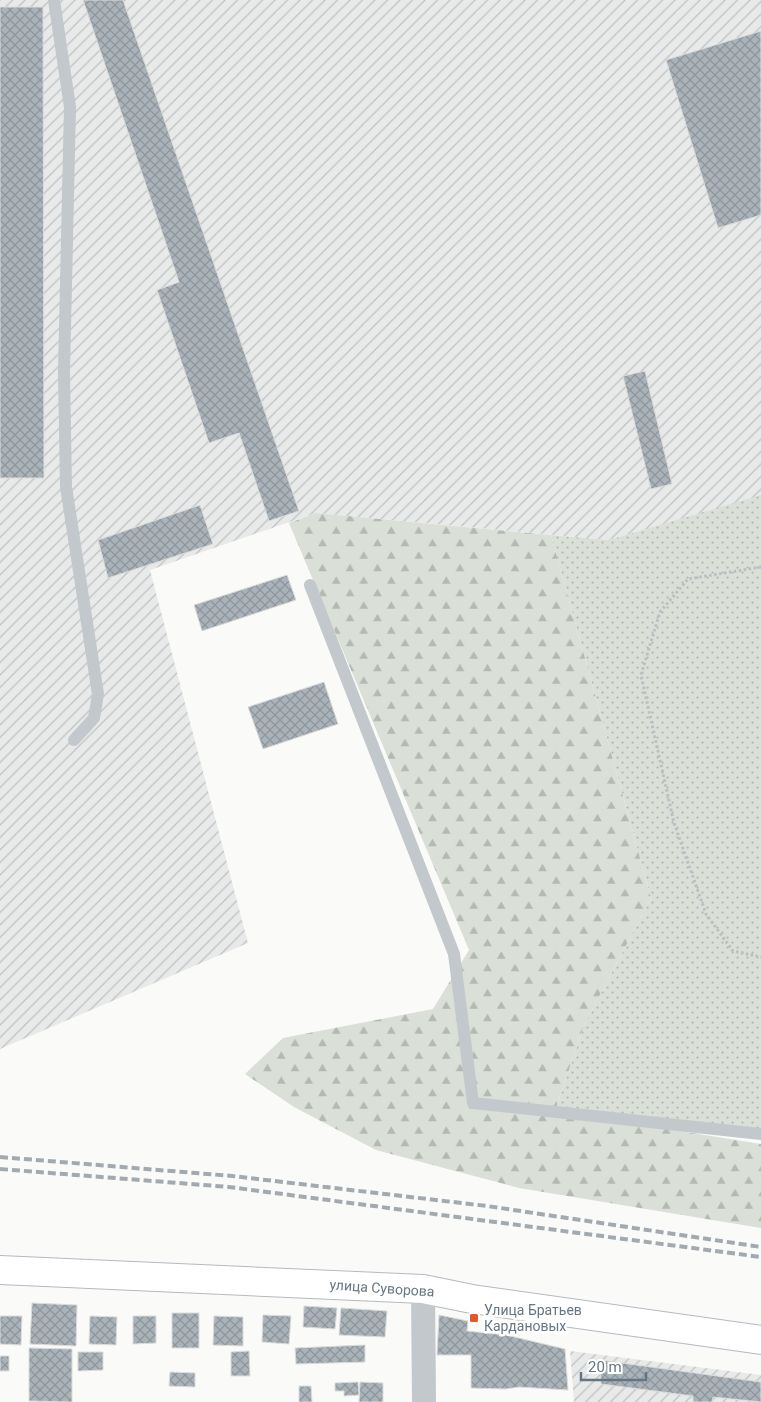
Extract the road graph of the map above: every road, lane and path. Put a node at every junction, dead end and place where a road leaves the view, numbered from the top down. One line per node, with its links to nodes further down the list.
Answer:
1 (54, 0): 4 (lane)
2 (761, 566): 5 (path)
3 (310, 585): 6 (lane)
4 (74, 740)
5 (761, 957)
6 (761, 1134)
7 (0, 1270): 8 (main road, улица Суворова)
8 (423, 1289): 9 (main road, улица Суворова); 10 (street)
9 (761, 1340)
10 (424, 1402)

